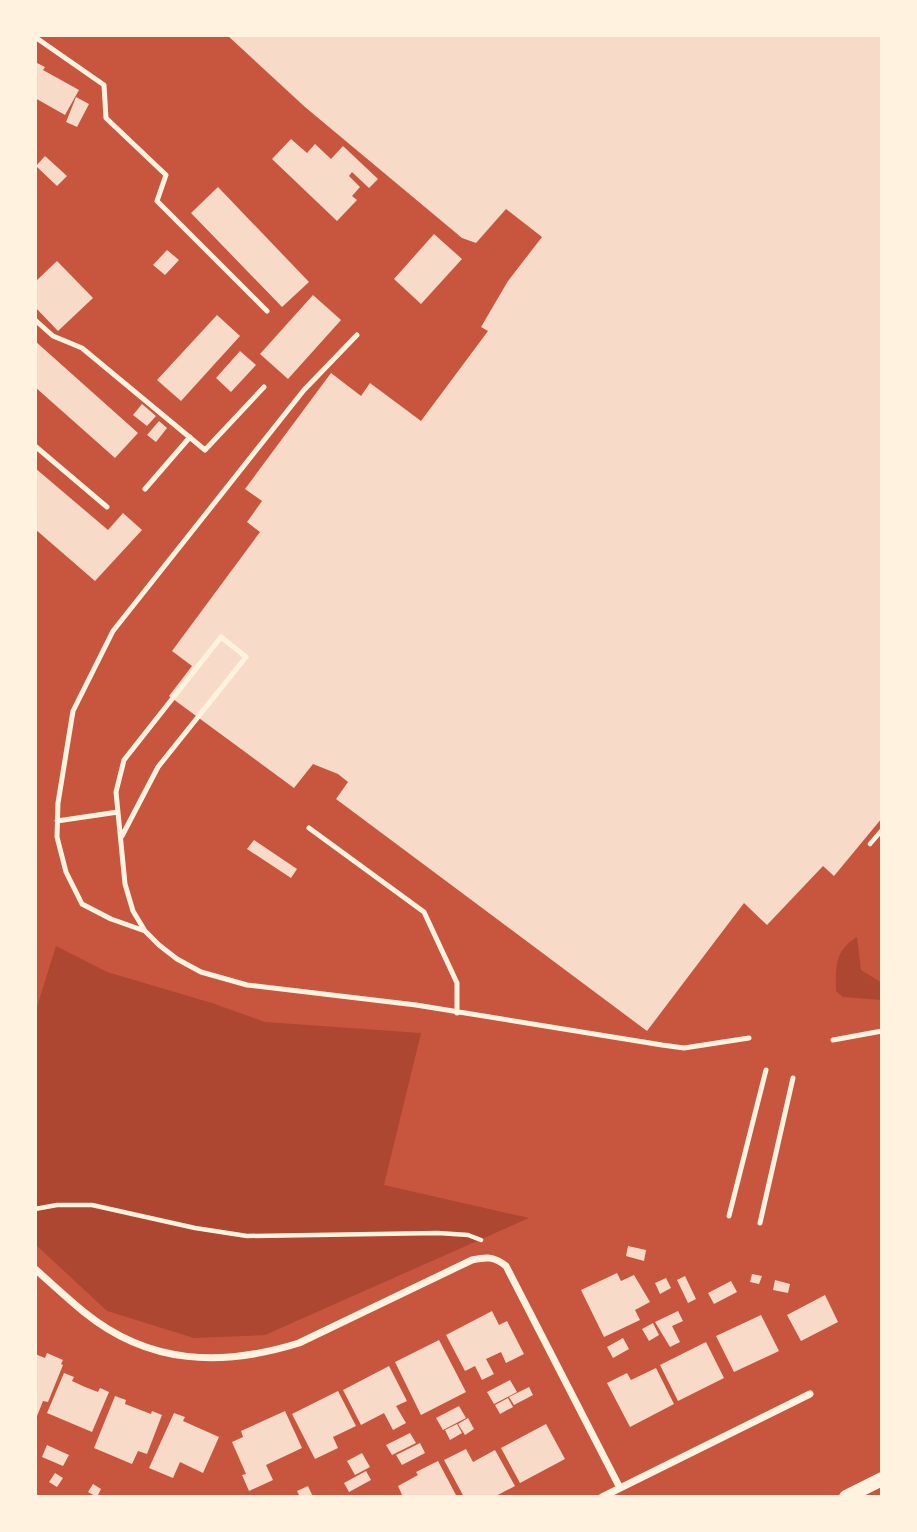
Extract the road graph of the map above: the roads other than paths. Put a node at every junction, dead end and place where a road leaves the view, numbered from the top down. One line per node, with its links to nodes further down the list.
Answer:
1 (35, 37): 2 (lane)
2 (267, 311)
3 (35, 320): 6 (lane)
4 (357, 335): 11 (lane)
5 (264, 387): 6 (lane)
6 (190, 437): 8 (lane)
7 (35, 446): 9 (lane)
8 (145, 489)
9 (107, 507)
10 (118, 812): 11 (lane); 13 (lane); 13 (lane)
11 (57, 821): 14 (lane)
12 (309, 828): 15 (lane)
13 (122, 836): 14 (lane)
14 (145, 931): 15 (lane)
15 (457, 1013): 17 (lane)
16 (882, 1031): 18 (lane)
17 (749, 1038)
18 (832, 1040)
19 (766, 1070): 21 (lane)
20 (793, 1078): 22 (lane)
21 (729, 1216)
22 (760, 1223)
23 (35, 1269): 26 (street)
24 (810, 1394): 26 (street)
25 (882, 1479): 28 (main road)
26 (620, 1488): 27 (street)
27 (602, 1497)
28 (846, 1497)

